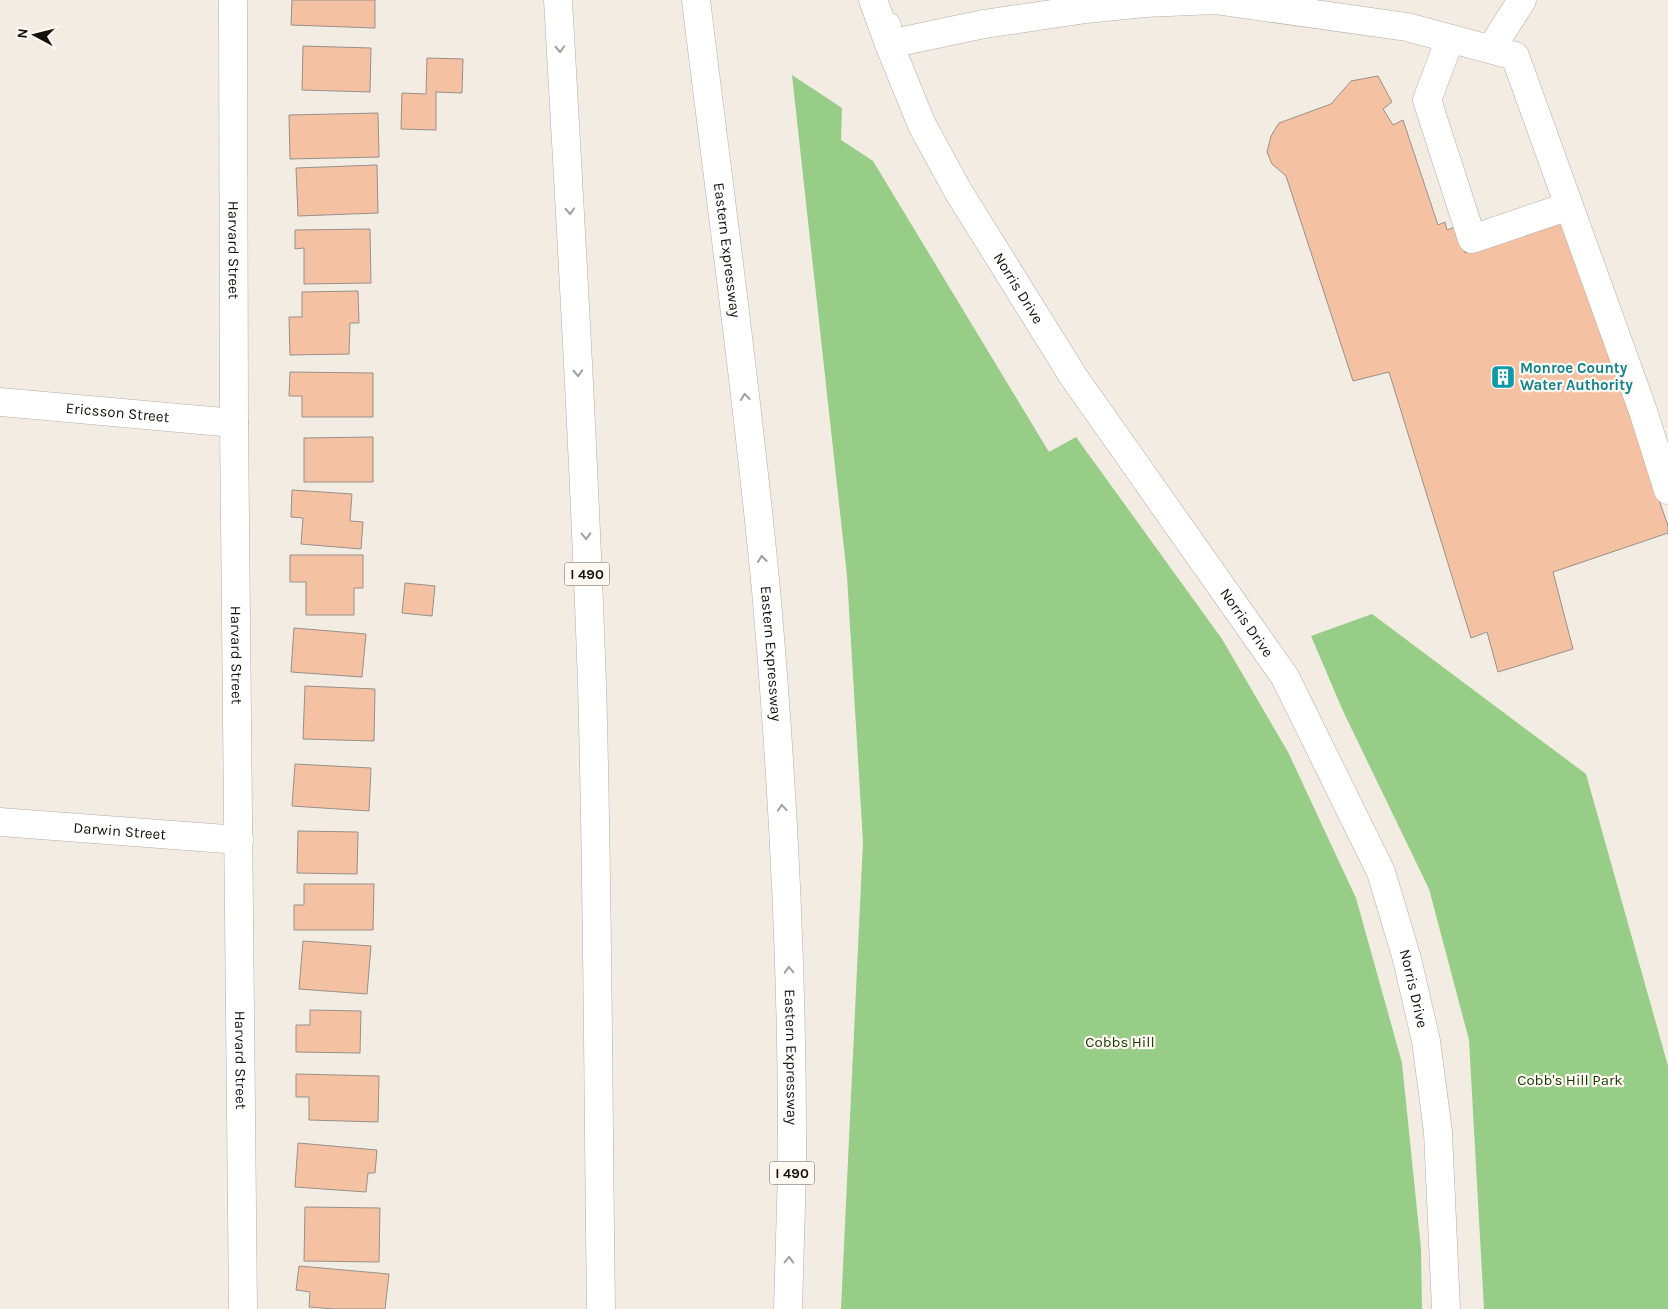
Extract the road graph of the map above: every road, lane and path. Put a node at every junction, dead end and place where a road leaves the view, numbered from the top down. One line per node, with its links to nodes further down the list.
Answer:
1 (233, 0): 12 (main road, Harvard Street)
2 (558, 0): 16 (main road, I 490, one-way to 16)
3 (696, 0): 20 (main road, Eastern Expressway / I 490, one-way to 3)
4 (873, 0): 8 (main road, Norris Drive)
5 (883, 0): 8 (main road)
6 (1522, 0): 9 (main road)
7 (1450, 39): 8 (main road); 9 (main road); 10 (main road)
8 (889, 44): 21 (main road, Norris Drive)
9 (1491, 50): 10 (main road)
10 (1569, 206): 13 (main road)
11 (0, 402): 12 (main road, Ericsson Street)
12 (234, 423): 15 (main road, Harvard Street)
13 (1668, 490)
14 (0, 822): 15 (main road, Darwin Street)
15 (239, 840): 17 (main road, Harvard Street)
16 (599, 1148): 18 (main road); 19 (main road, I 490)
17 (243, 1309)
18 (589, 1309)
19 (601, 1309)
20 (788, 1309)
21 (1446, 1309)

